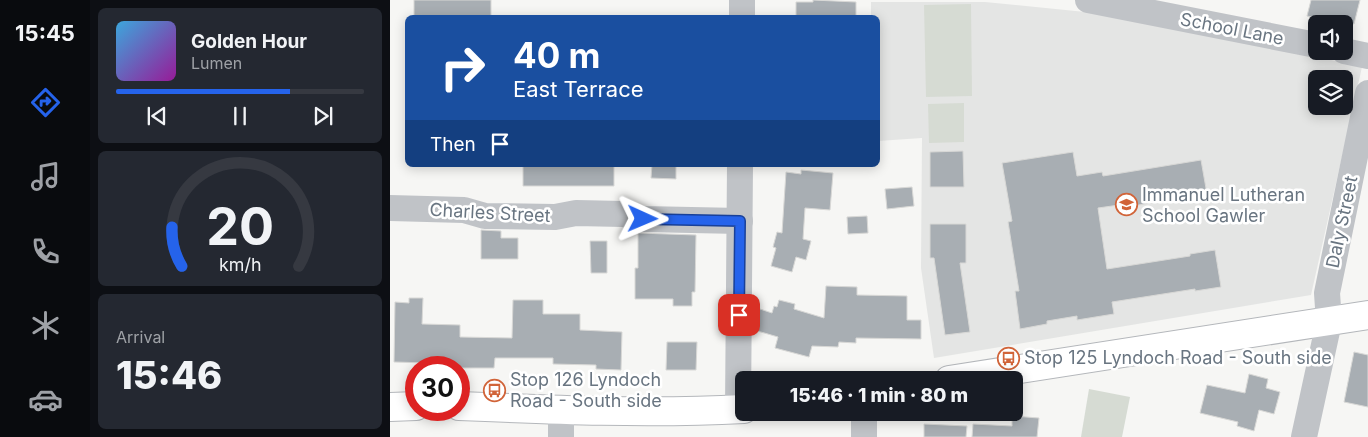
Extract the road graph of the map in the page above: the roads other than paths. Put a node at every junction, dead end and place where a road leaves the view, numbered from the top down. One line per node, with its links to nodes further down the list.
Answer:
1 (742, 0): 3 (street)
2 (1088, 0): 4 (street, School Lane)
3 (742, 15)
4 (1308, 43)
5 (1353, 53): 6 (street)
6 (1368, 56)
7 (1368, 93): 12 (street, Daly Street)
8 (740, 167): 10 (street)
9 (390, 208): 10 (street, Charles Street)
10 (740, 221): 13 (street)
11 (1368, 315): 12 (main road)
12 (1329, 322): 14 (main road); 23 (street, Daly Street)
13 (741, 371)
14 (1001, 371)
15 (405, 406): 17 (main road)
16 (470, 406): 19 (main road)
17 (390, 407)
18 (735, 409): 19 (main road)
19 (561, 410): 21 (street)
20 (864, 421): 22 (street)
21 (561, 437)
22 (864, 437)
23 (1304, 437)

